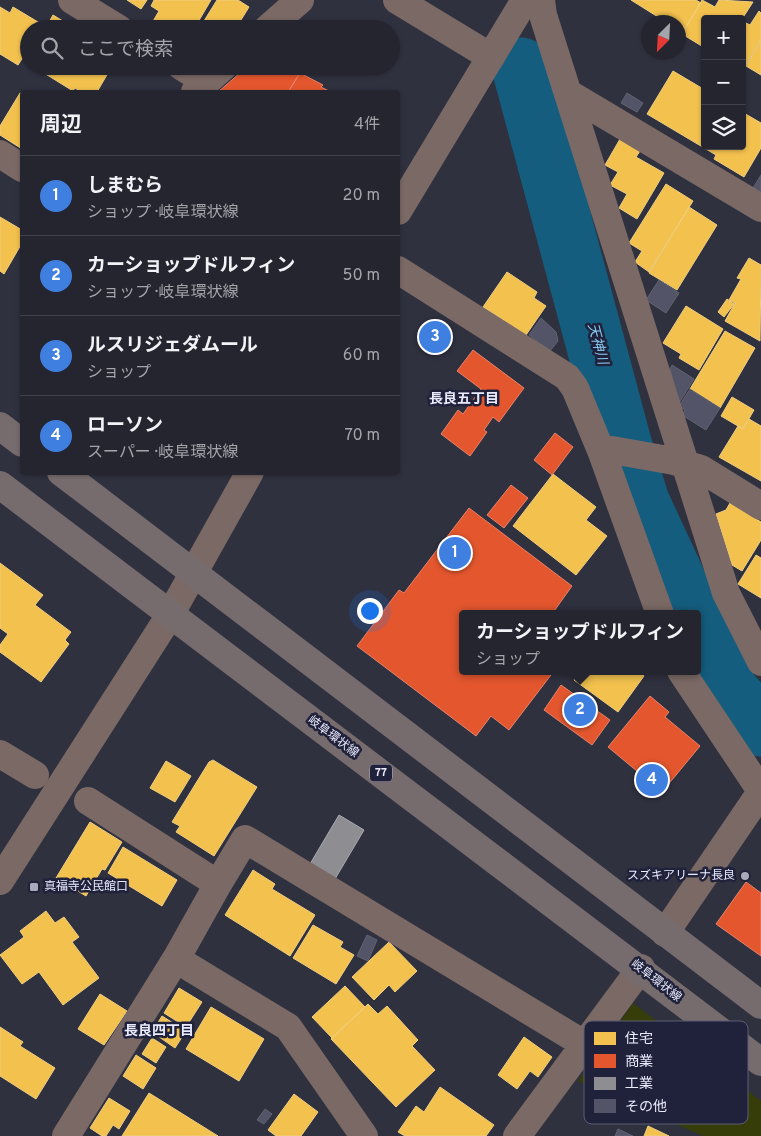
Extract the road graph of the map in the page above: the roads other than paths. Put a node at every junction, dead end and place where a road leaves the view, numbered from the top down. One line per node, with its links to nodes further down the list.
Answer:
1 (72, 0): 6 (street)
2 (300, 0): 7 (street)
3 (397, 0): 8 (street)
4 (525, 0): 8 (street)
5 (541, 0): 9 (street)
6 (104, 20)
7 (277, 20)
8 (492, 55): 12 (street)
9 (568, 94): 13 (street); 18 (street)
10 (0, 154): 11 (street)
11 (20, 167)
12 (400, 207)
13 (761, 208)
14 (400, 271): 17 (street)
15 (0, 426): 16 (main road)
16 (20, 441)
17 (607, 451): 18 (street); 24 (street)
18 (680, 463): 22 (street); 26 (street)
19 (65, 475): 23 (main road)
20 (248, 475): 23 (street)
21 (0, 485): 25 (main road, 岐阜環状線 / 77)
22 (761, 506)
23 (194, 572): 25 (street); 34 (main road)
24 (659, 610)
25 (170, 615): 32 (street); 36 (main road, 岐阜環状線 / 77)
26 (761, 662)
27 (684, 675): 30 (street)
28 (0, 754): 29 (street)
29 (35, 775)
30 (761, 791): 34 (street)
31 (88, 801): 33 (street)
32 (0, 881)
33 (218, 884): 35 (street); 40 (street)
34 (665, 933): 37 (main road)
35 (176, 959): 43 (street); 44 (street)
36 (641, 968): 38 (street); 39 (main road, 岐阜環状線 / 77)
37 (761, 1005)
38 (601, 1021)
39 (709, 1021)
40 (584, 1044): 45 (street)
41 (748, 1052): 42 (main road, 岐阜環状線 / 77)
42 (761, 1062)
43 (66, 1136)
44 (364, 1136)
45 (517, 1136)

